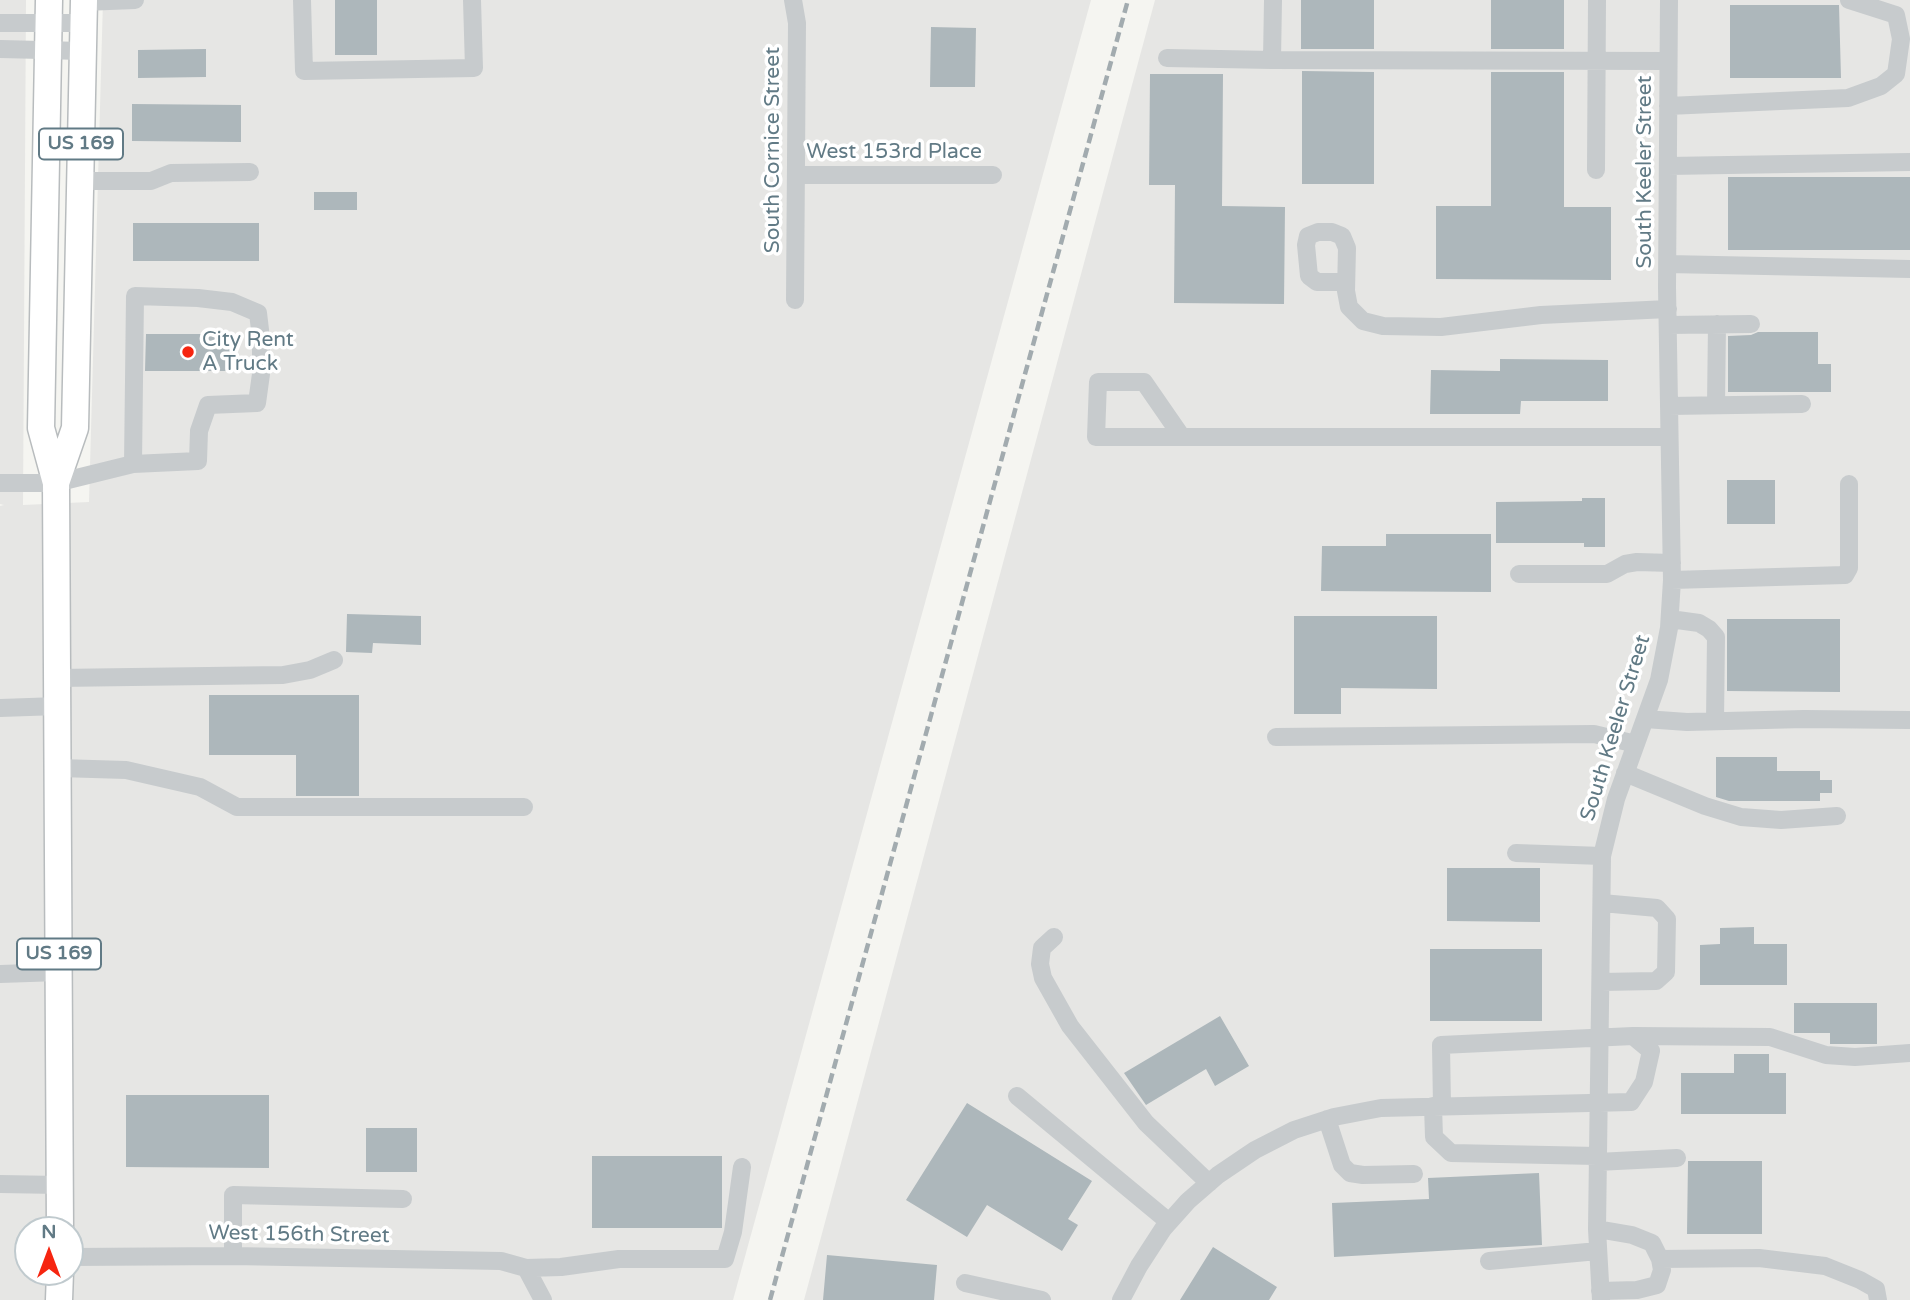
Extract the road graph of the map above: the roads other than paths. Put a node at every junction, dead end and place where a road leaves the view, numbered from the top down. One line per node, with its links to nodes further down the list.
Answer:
1 (135, 0): 9 (street)
2 (302, 0): 3 (street)
3 (472, 0)
4 (793, 0): 24 (street, South Cornice Street)
5 (1273, 0): 16 (street)
6 (1597, 0): 17 (street)
7 (1669, 0): 18 (street, South Keeler Street)
8 (1849, 0): 19 (street)
9 (83, 8): 10 (street); 14 (highway, US 169)
10 (48, 11): 11 (street); 13 (highway, US 169)
11 (0, 23)
12 (0, 49): 13 (street)
13 (48, 51): 14 (street); 41 (highway, US 169)
14 (83, 51): 26 (highway, US 169)
15 (1167, 58): 16 (street)
16 (1272, 60): 17 (street)
17 (1597, 61): 18 (street); 22 (street)
18 (1668, 61): 19 (street, South Keeler Street)
19 (1668, 106): 21 (street, South Keeler Street)
20 (1910, 162): 21 (street)
21 (1668, 166): 27 (street, South Keeler Street)
22 (1596, 170)
23 (250, 172): 26 (street)
24 (796, 175): 25 (street, West 153rd Place); 30 (street, South Cornice Street)
25 (993, 175)
26 (80, 181): 41 (highway, US 169)
27 (1668, 264): 28 (street); 31 (street, South Keeler Street)
28 (1910, 269)
29 (1346, 282): 31 (street)
30 (795, 300)
31 (1668, 317): 32 (street); 36 (street, South Keeler Street)
32 (1717, 324): 33 (street); 35 (street)
33 (1751, 324)
34 (1802, 404): 35 (street)
35 (1716, 405): 36 (street)
36 (1669, 406): 37 (street, South Keeler Street)
37 (1669, 437): 38 (street); 43 (street, South Keeler Street)
38 (1182, 438): 38 (street)
39 (133, 464): 39 (street); 41 (street)
40 (0, 483): 41 (street)
41 (56, 483): 47 (highway, US 169)
42 (1849, 484): 43 (street)
43 (1672, 571): 44 (street); 45 (street, South Keeler Street)
44 (1519, 574)
45 (1670, 619): 50 (street, South Keeler Street); 52 (street)
46 (334, 660): 47 (street)
47 (57, 678): 48 (highway, US 169)
48 (58, 706): 49 (street); 55 (highway, US 169)
49 (0, 708)
50 (1645, 719): 52 (street); 54 (street, South Keeler Street)
51 (1909, 720): 52 (street)
52 (1715, 721)
53 (1276, 737): 54 (street)
54 (1636, 744): 56 (street, South Keeler Street)
55 (59, 768): 57 (street); 63 (highway, US 169)
56 (1625, 773): 58 (street); 60 (street, South Keeler Street)
57 (524, 807)
58 (1837, 816)
59 (1516, 853): 60 (street)
60 (1602, 856): 61 (street, South Keeler Street)
61 (1602, 903): 65 (street, South Keeler Street); 65 (street)
62 (1054, 937): 77 (street)
63 (59, 972): 64 (street); 79 (highway, US 169)
64 (0, 974)
65 (1601, 982): 67 (street, South Keeler Street)
66 (1633, 1036): 67 (street); 68 (street); 70 (street)
67 (1600, 1037): 70 (street, South Keeler Street); 71 (street)
68 (1910, 1053)
69 (1017, 1096): 82 (street)
70 (1599, 1104): 71 (street); 74 (street, South Keeler Street)
71 (1437, 1106): 72 (street); 74 (street)
72 (1327, 1119): 76 (street); 77 (street)
73 (1678, 1158): 74 (street)
74 (1597, 1159): 83 (street, South Keeler Street)
75 (742, 1167): 89 (street, West 156th Street)
76 (1414, 1174)
77 (1209, 1183): 82 (street)
78 (0, 1184): 79 (street)
79 (59, 1185): 81 (highway, US 169)
80 (403, 1199): 85 (street)
81 (60, 1216)
82 (1169, 1222): 94 (street)
83 (1597, 1229): 84 (street, South Keeler Street); 87 (street)
84 (1598, 1251): 88 (street); 91 (street, South Keeler Street)
85 (233, 1256): 86 (street, West 156th Street); 89 (street, West 156th Street)
86 (84, 1257)
87 (1660, 1259): 91 (street); 95 (street)
88 (1489, 1261)
89 (526, 1268): 92 (street)
90 (965, 1283): 93 (street)
91 (1600, 1296)
92 (543, 1300)
93 (1042, 1300)
94 (1121, 1300)
95 (1878, 1300)

